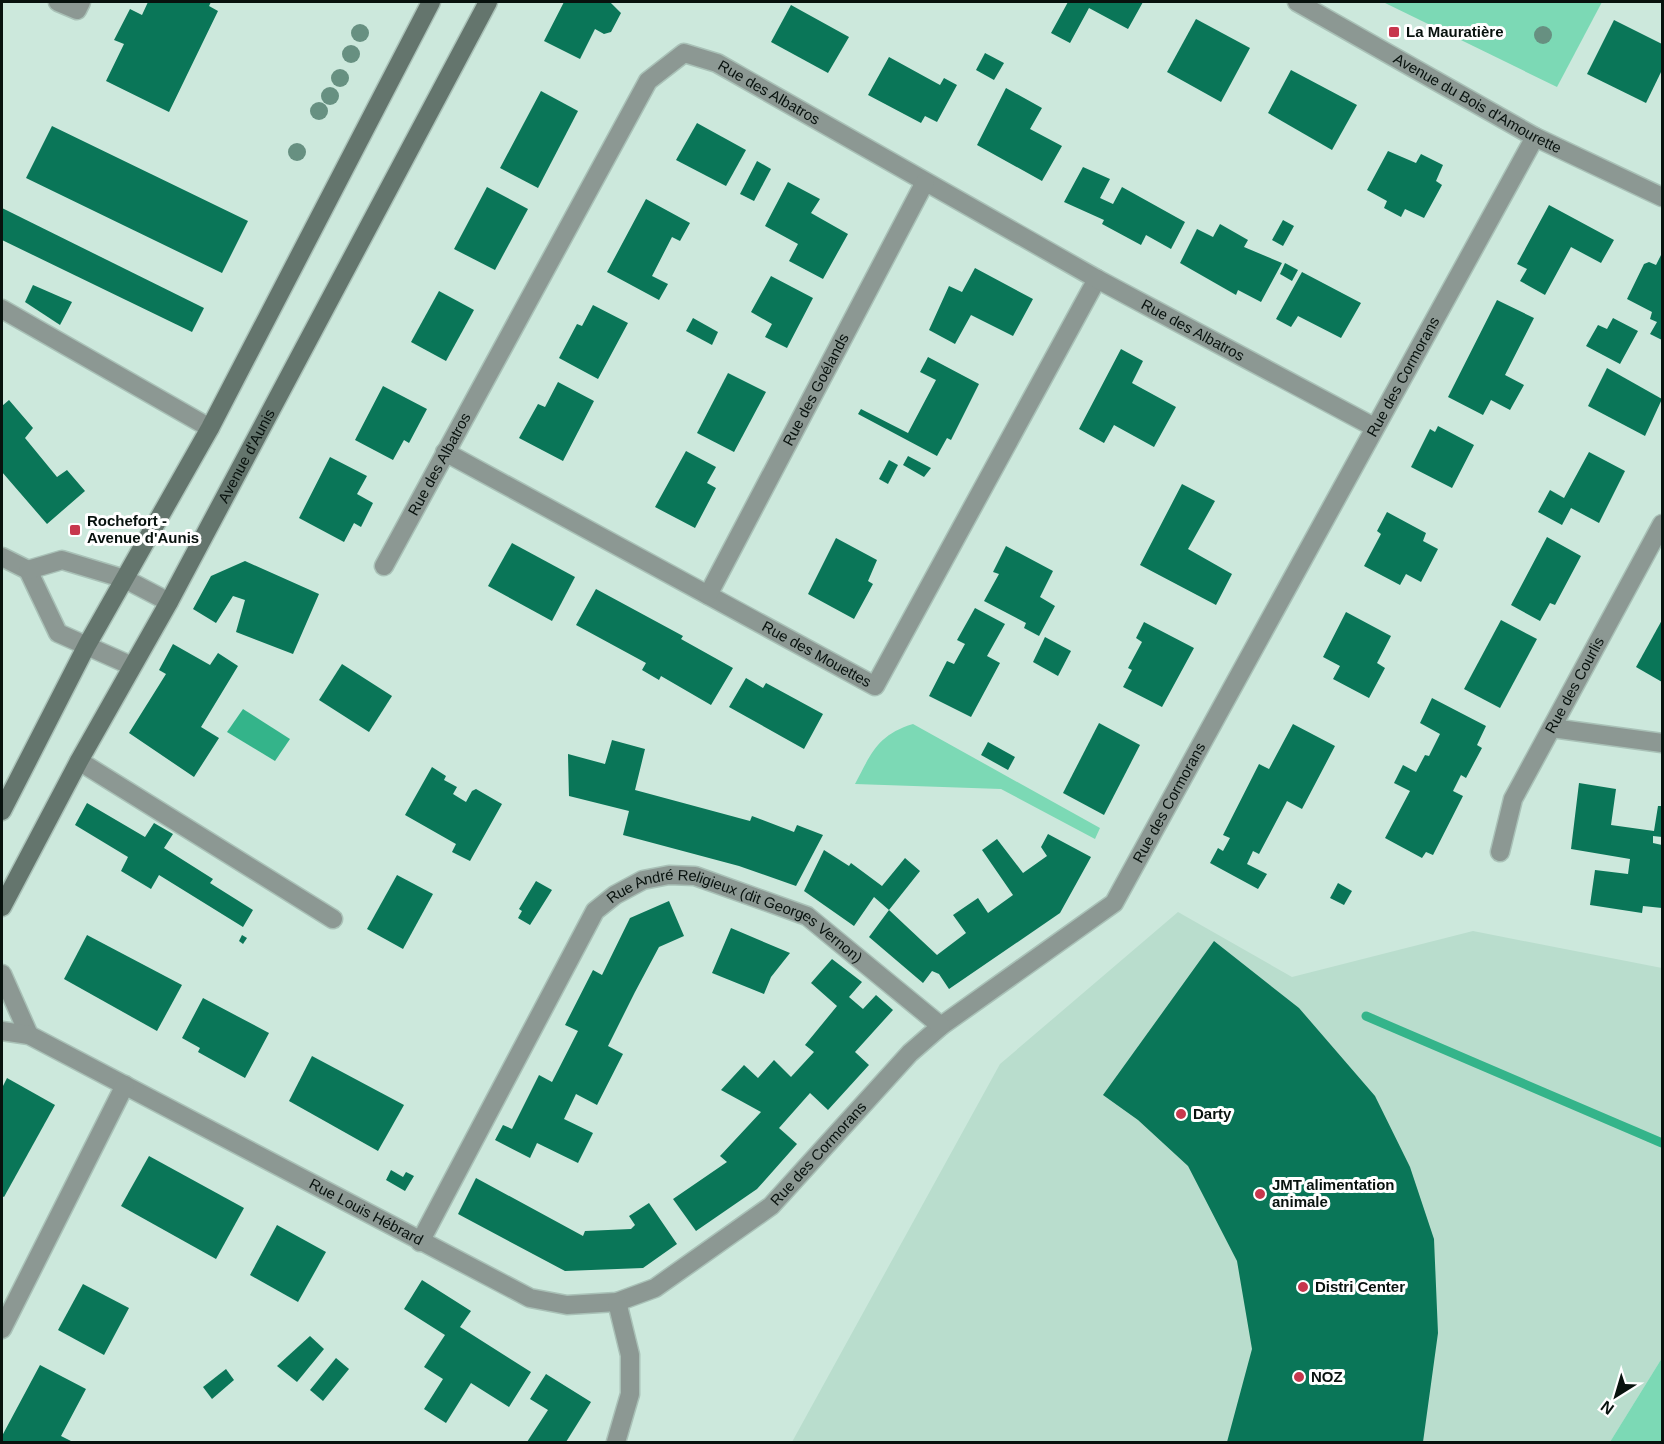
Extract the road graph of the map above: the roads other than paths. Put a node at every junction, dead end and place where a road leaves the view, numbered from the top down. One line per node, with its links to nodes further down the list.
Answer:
1 (58, 2): 2 (street)
2 (81, 2)
3 (431, 2): 12 (main road)
4 (488, 2): 21 (main road, Avenue d'Aunis)
5 (1297, 2): 6 (street, Avenue du Bois d'Amourette)
6 (1535, 137): 8 (street, Avenue du Bois d'Amourette); 11 (street, Rue des Cormorans)
7 (925, 182): 9 (street, Rue des Albatros); 13 (street, Rue des Albatros); 20 (street, Rue des Goélands)
8 (1662, 197)
9 (1097, 279): 11 (street, Rue des Albatros); 20 (street, Rue des Mouettes)
10 (2, 309): 12 (street)
11 (1374, 427): 32 (street, Rue des Cormorans)
12 (210, 428): 19 (main road)
13 (445, 452): 17 (street, Rue des Albatros); 20 (street, Rue des Mouettes)
14 (1662, 524): 15 (street, Rue des Courlis)
15 (1655, 552): 24 (street, Rue des Courlis)
16 (2, 557): 18 (street)
17 (384, 566)
18 (28, 570): 19 (street); 22 (street)
19 (125, 579): 21 (street); 22 (main road)
20 (708, 595)
21 (169, 602): 23 (main road, Avenue d'Aunis)
22 (87, 645): 23 (street); 27 (main road)
23 (132, 666): 26 (main road, Avenue d'Aunis)
24 (1552, 728): 25 (street); 28 (street, Rue des Courlis)
25 (1662, 743)
26 (79, 761): 29 (main road, Avenue d'Aunis); 30 (street)
27 (2, 811)
28 (1500, 852)
29 (2, 907)
30 (333, 919)
31 (2, 974): 34 (street)
32 (941, 1026): 36 (street, Rue André Religieux (dit Georges Vernon)); 37 (street, Rue des Cormorans)
33 (2, 1031): 34 (street, Rue Louis Hébrard)
34 (28, 1035): 35 (street, Rue Louis Hébrard)
35 (124, 1085): 36 (street, Rue Louis Hébrard); 38 (street)
36 (420, 1242): 37 (street, Rue Louis Hébrard)
37 (617, 1302): 39 (street)
38 (2, 1329)
39 (616, 1443)

